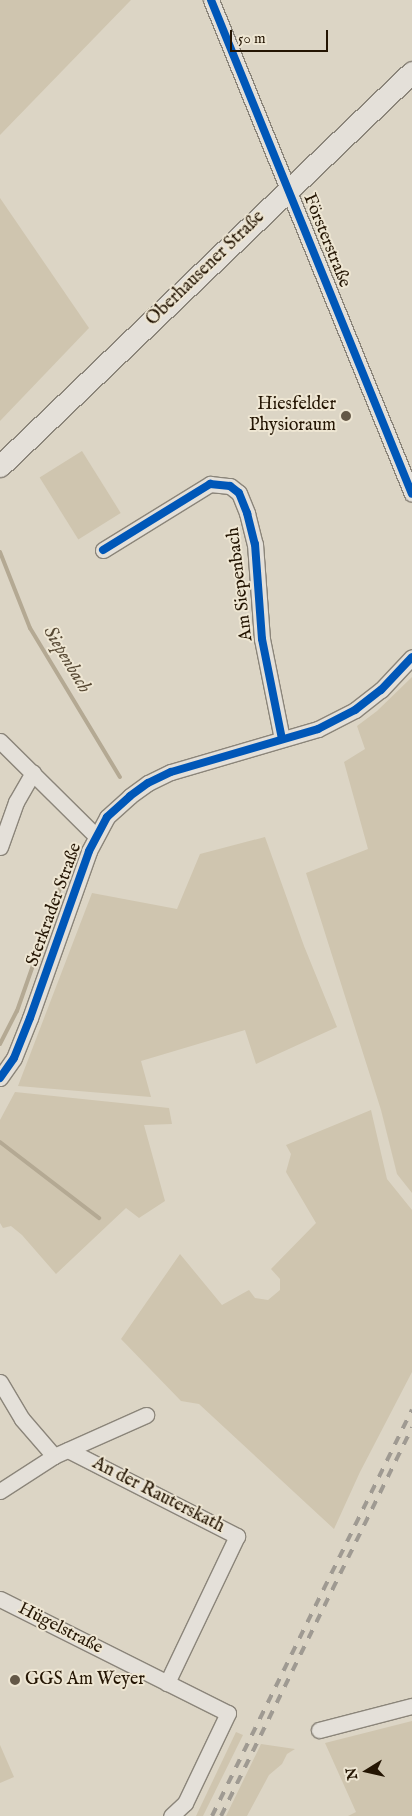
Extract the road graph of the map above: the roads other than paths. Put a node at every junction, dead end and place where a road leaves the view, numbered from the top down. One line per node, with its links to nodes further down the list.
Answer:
1 (212, 0): 3 (street, Försterstraße)
2 (412, 72): 3 (main road, Oberhausener Straße)
3 (289, 190): 4 (main road, Oberhausener Straße); 5 (street, Försterstraße)
4 (0, 466)
5 (412, 494)
6 (103, 550): 8 (street, Am Siepenbach)
7 (412, 658): 8 (street, Sterkrader Straße)
8 (282, 738): 11 (street, Sterkrader Straße)
9 (0, 741): 10 (street)
10 (32, 773): 11 (street); 12 (street)
11 (96, 836): 13 (street, Sterkrader Straße)
12 (0, 847)
13 (0, 1078)
14 (0, 1382): 16 (street)
15 (146, 1414): 16 (street)
16 (61, 1453): 17 (street); 19 (street, An der Rauterskath)
17 (0, 1491)
18 (0, 1599): 19 (street, Hügelstraße)
19 (167, 1683): 22 (street, Hügelstraße)
20 (412, 1706): 21 (street)
21 (319, 1730)
22 (171, 1816)

